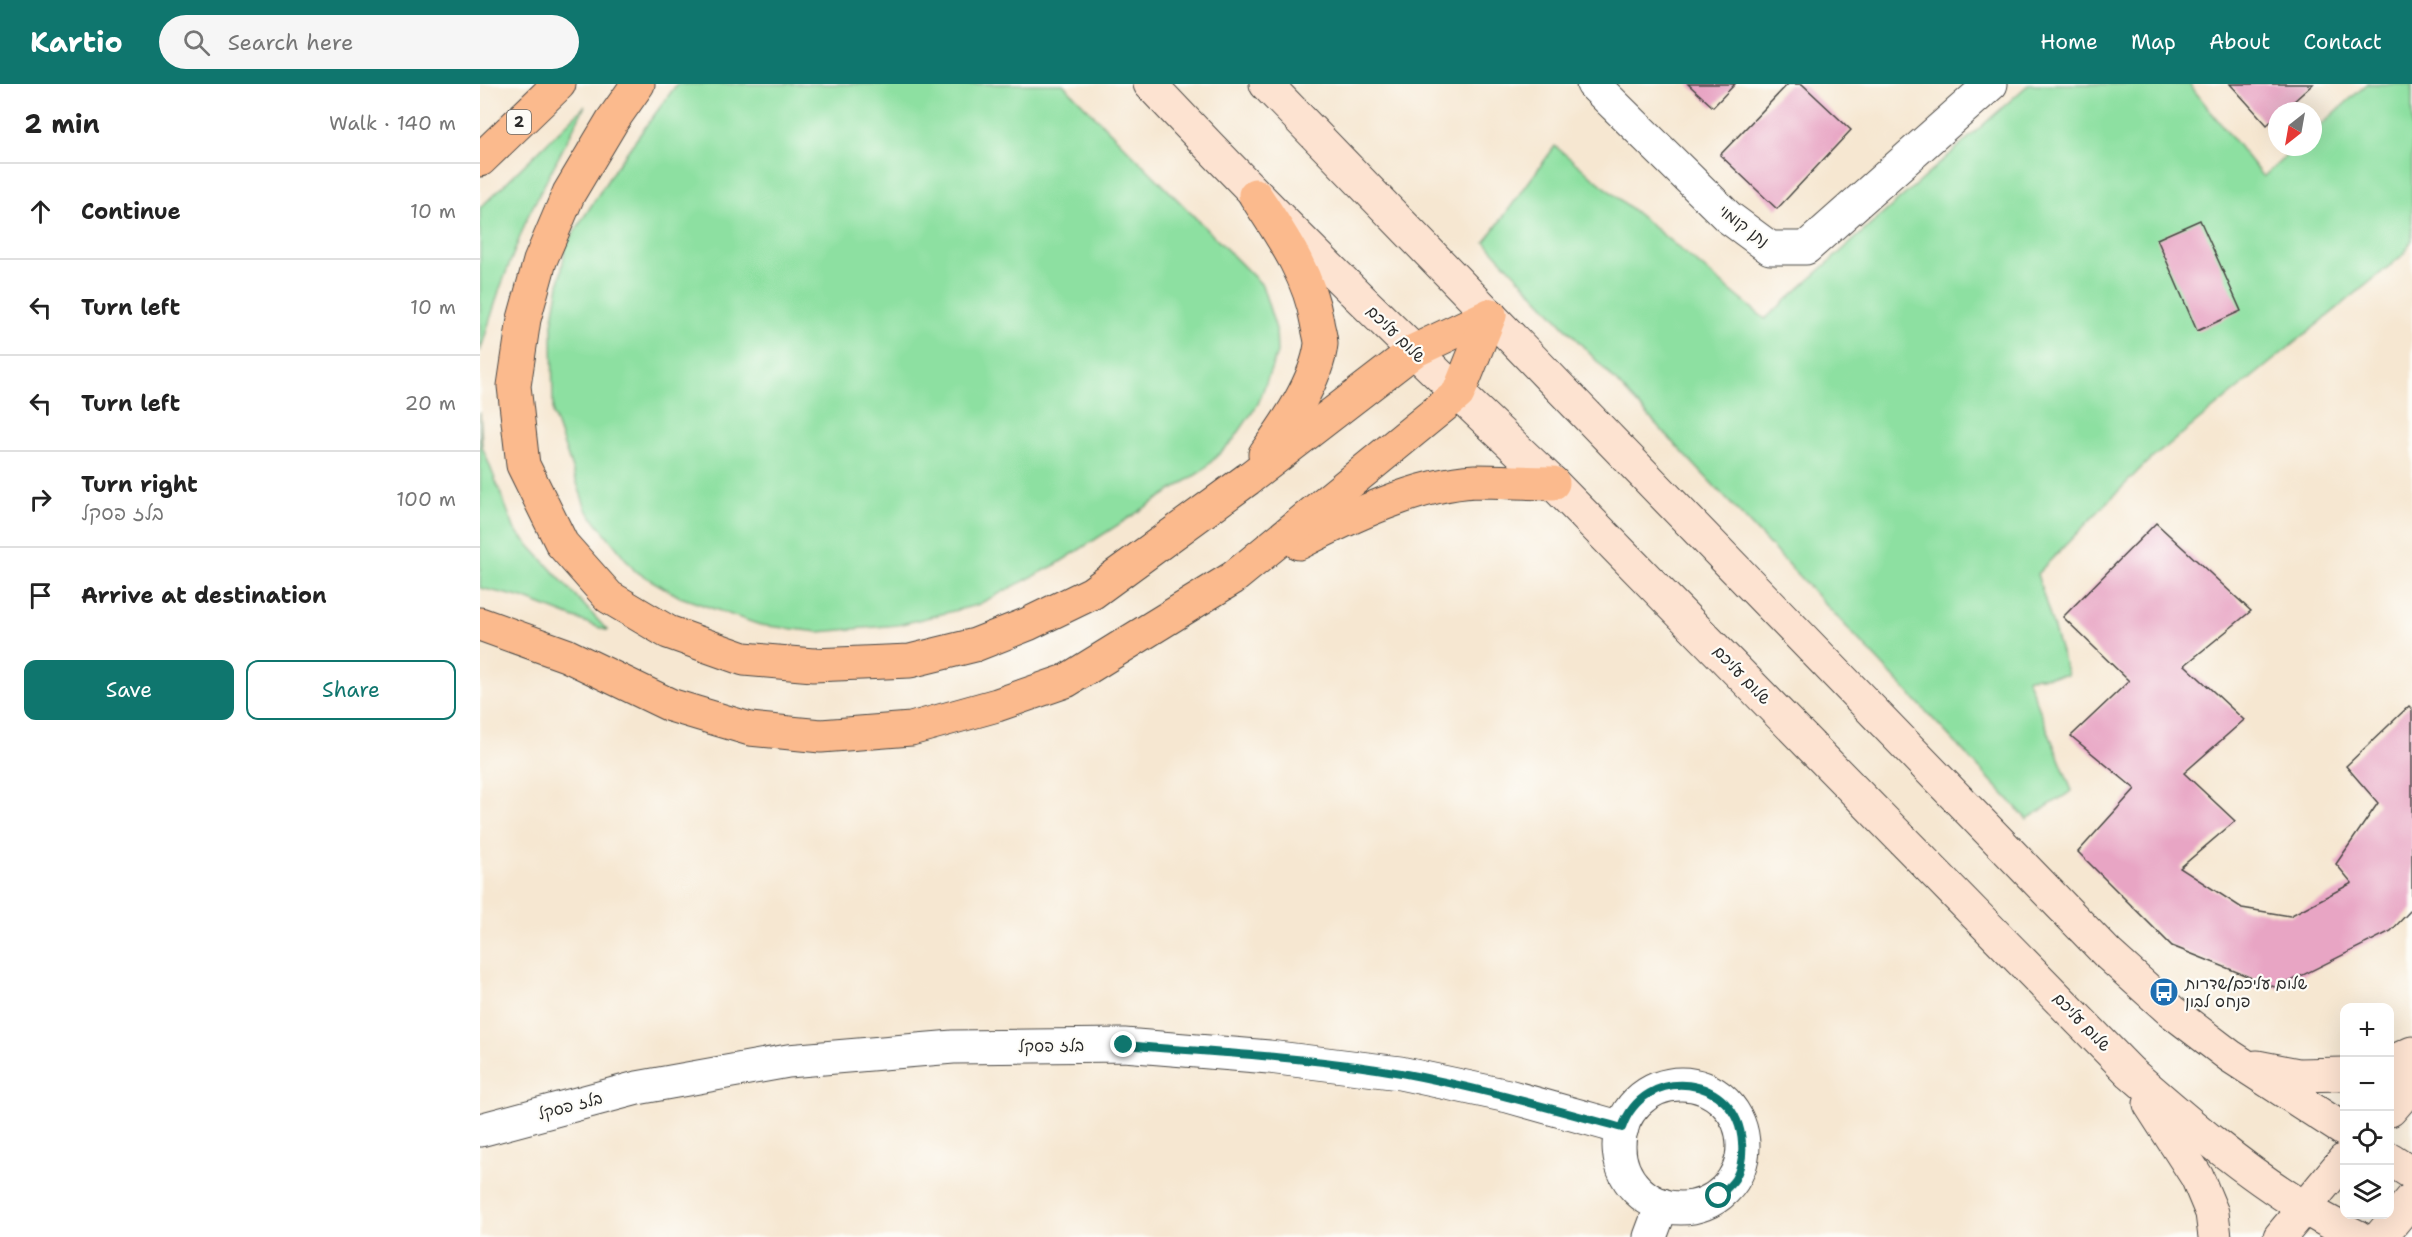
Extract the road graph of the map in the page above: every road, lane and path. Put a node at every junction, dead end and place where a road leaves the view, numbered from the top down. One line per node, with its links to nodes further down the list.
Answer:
1 (559, 84): 7 (highway, 2)
2 (638, 84): 12 (highway)
3 (1150, 84): 8 (main road, שלום עליכם)
4 (1266, 84): 9 (main road)
5 (1593, 84): 6 (street, נתן קומוי)
6 (1991, 84)
7 (480, 160)
8 (1255, 195): 10 (main road, שלום עליכם); 12 (highway)
9 (1490, 315): 10 (highway); 11 (highway); 17 (main road)
10 (1414, 351): 11 (main road, שלום עליכם); 12 (highway)
11 (1458, 394): 13 (main road, שלום עליכם); 14 (highway)
12 (1248, 479)
13 (1554, 483): 14 (highway); 19 (main road, שלום עליכם)
14 (1233, 578): 15 (highway)
15 (480, 624)
16 (2412, 1053): 18 (main road)
17 (2230, 1056): 20 (main road); 23 (main road)
18 (2394, 1061)
19 (2130, 1072): 31 (main road, שלום עליכם); 33 (main road)
20 (2340, 1074)
21 (2412, 1085): 22 (main road)
22 (2394, 1105)
23 (2340, 1127)
24 (1622, 1128): 25 (street, בלז פסקל); 30 (street); 30 (street)
25 (480, 1130)
26 (2394, 1162): 28 (main road)
27 (2340, 1165): 31 (main road)
28 (2412, 1173)
29 (2412, 1199): 36 (main road)
30 (1662, 1205): 32 (street)
31 (2305, 1208): 34 (main road); 35 (main road, שלום עליכם)
32 (1650, 1237)
33 (2215, 1237)
34 (2280, 1237)
35 (2358, 1237)
36 (2380, 1237)

